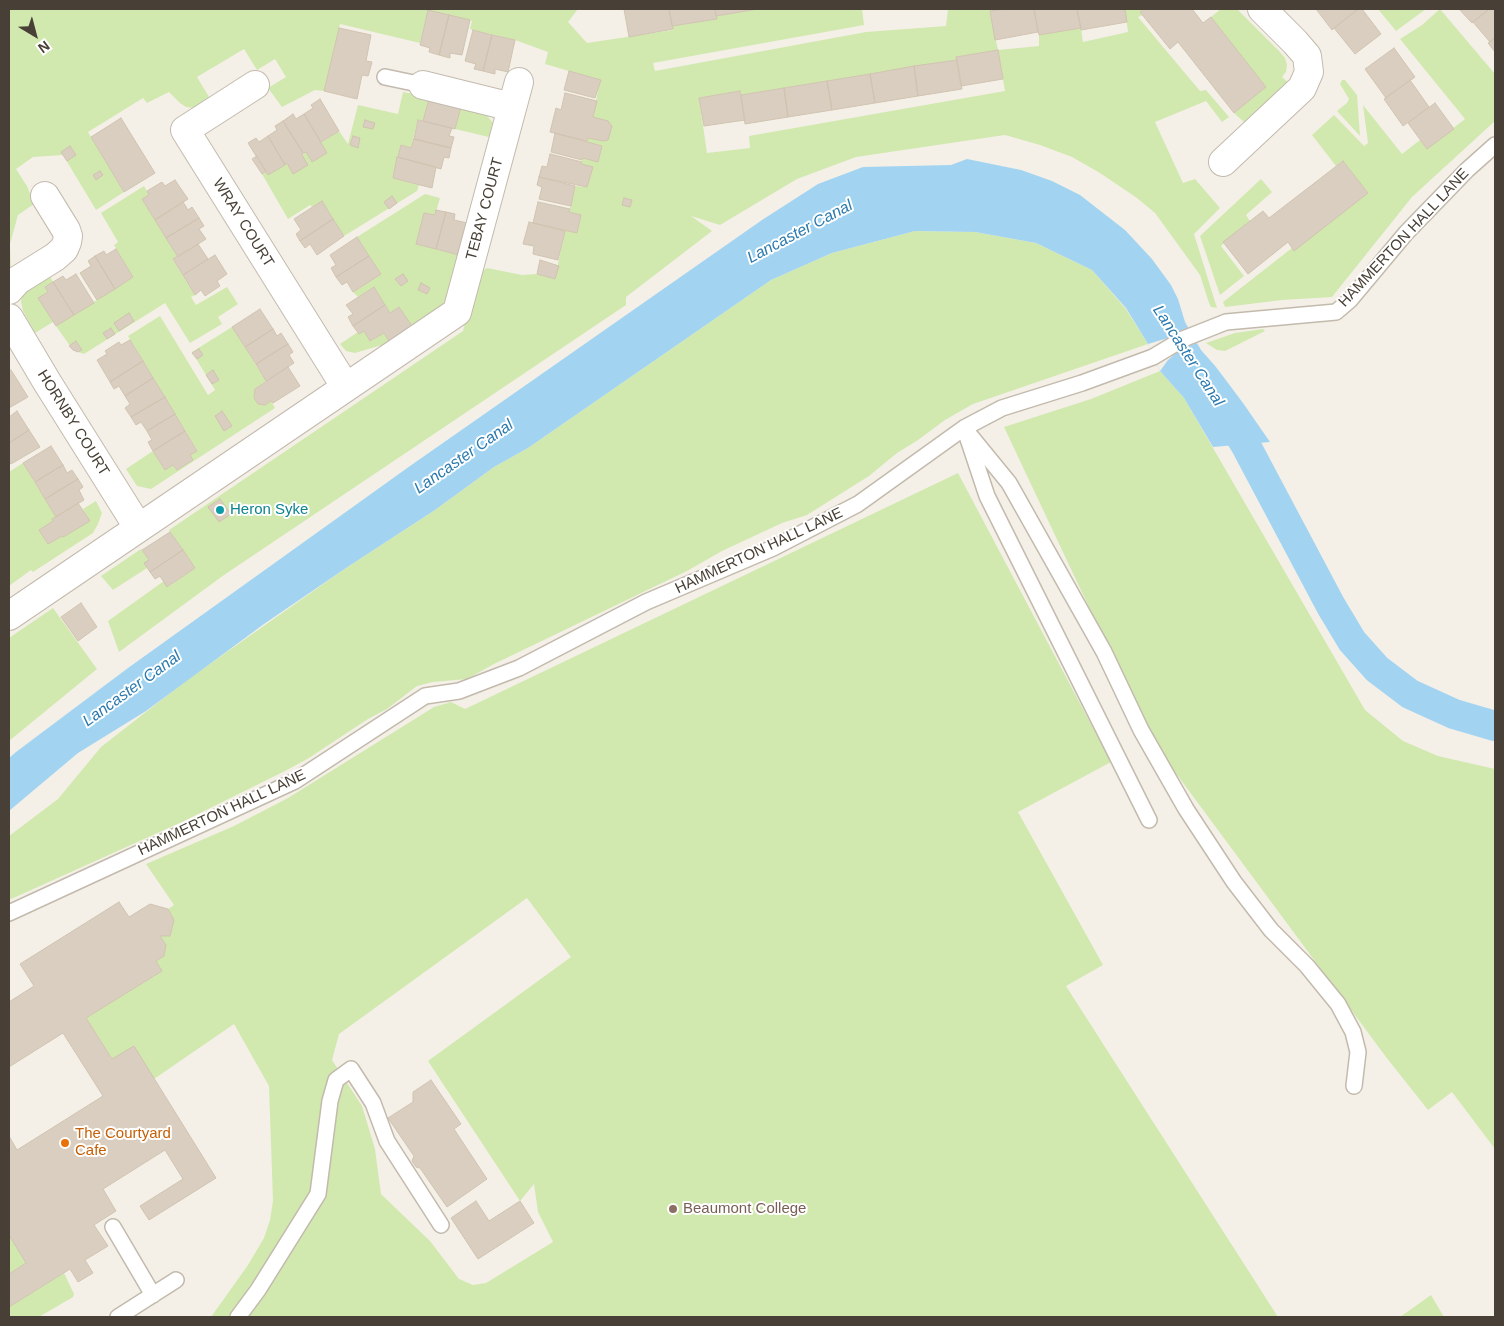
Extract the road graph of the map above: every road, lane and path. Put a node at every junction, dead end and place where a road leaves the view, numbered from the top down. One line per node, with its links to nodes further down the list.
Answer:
1 (1262, 9): 6 (street)
2 (385, 77): 4 (lane)
3 (255, 85): 10 (street, WRAY COURT)
4 (423, 85): 10 (street, TEBAY COURT)
5 (1495, 145): 11 (lane, HAMMERTON HALL LANE)
6 (1223, 162)
7 (45, 196): 8 (street)
8 (9, 290)
9 (9, 318): 12 (street, HORNBY COURT)
10 (345, 386): 12 (street)
11 (964, 428): 14 (lane); 15 (lane, HAMMERTON HALL LANE); 16 (lane)
12 (138, 527): 13 (street)
13 (9, 616)
14 (1150, 820)
15 (9, 913)
16 (1354, 1086)
17 (441, 1226): 22 (lane)
18 (114, 1227): 20 (lane)
19 (176, 1280): 20 (lane)
20 (153, 1295): 21 (lane)
21 (118, 1317)
22 (238, 1317)

